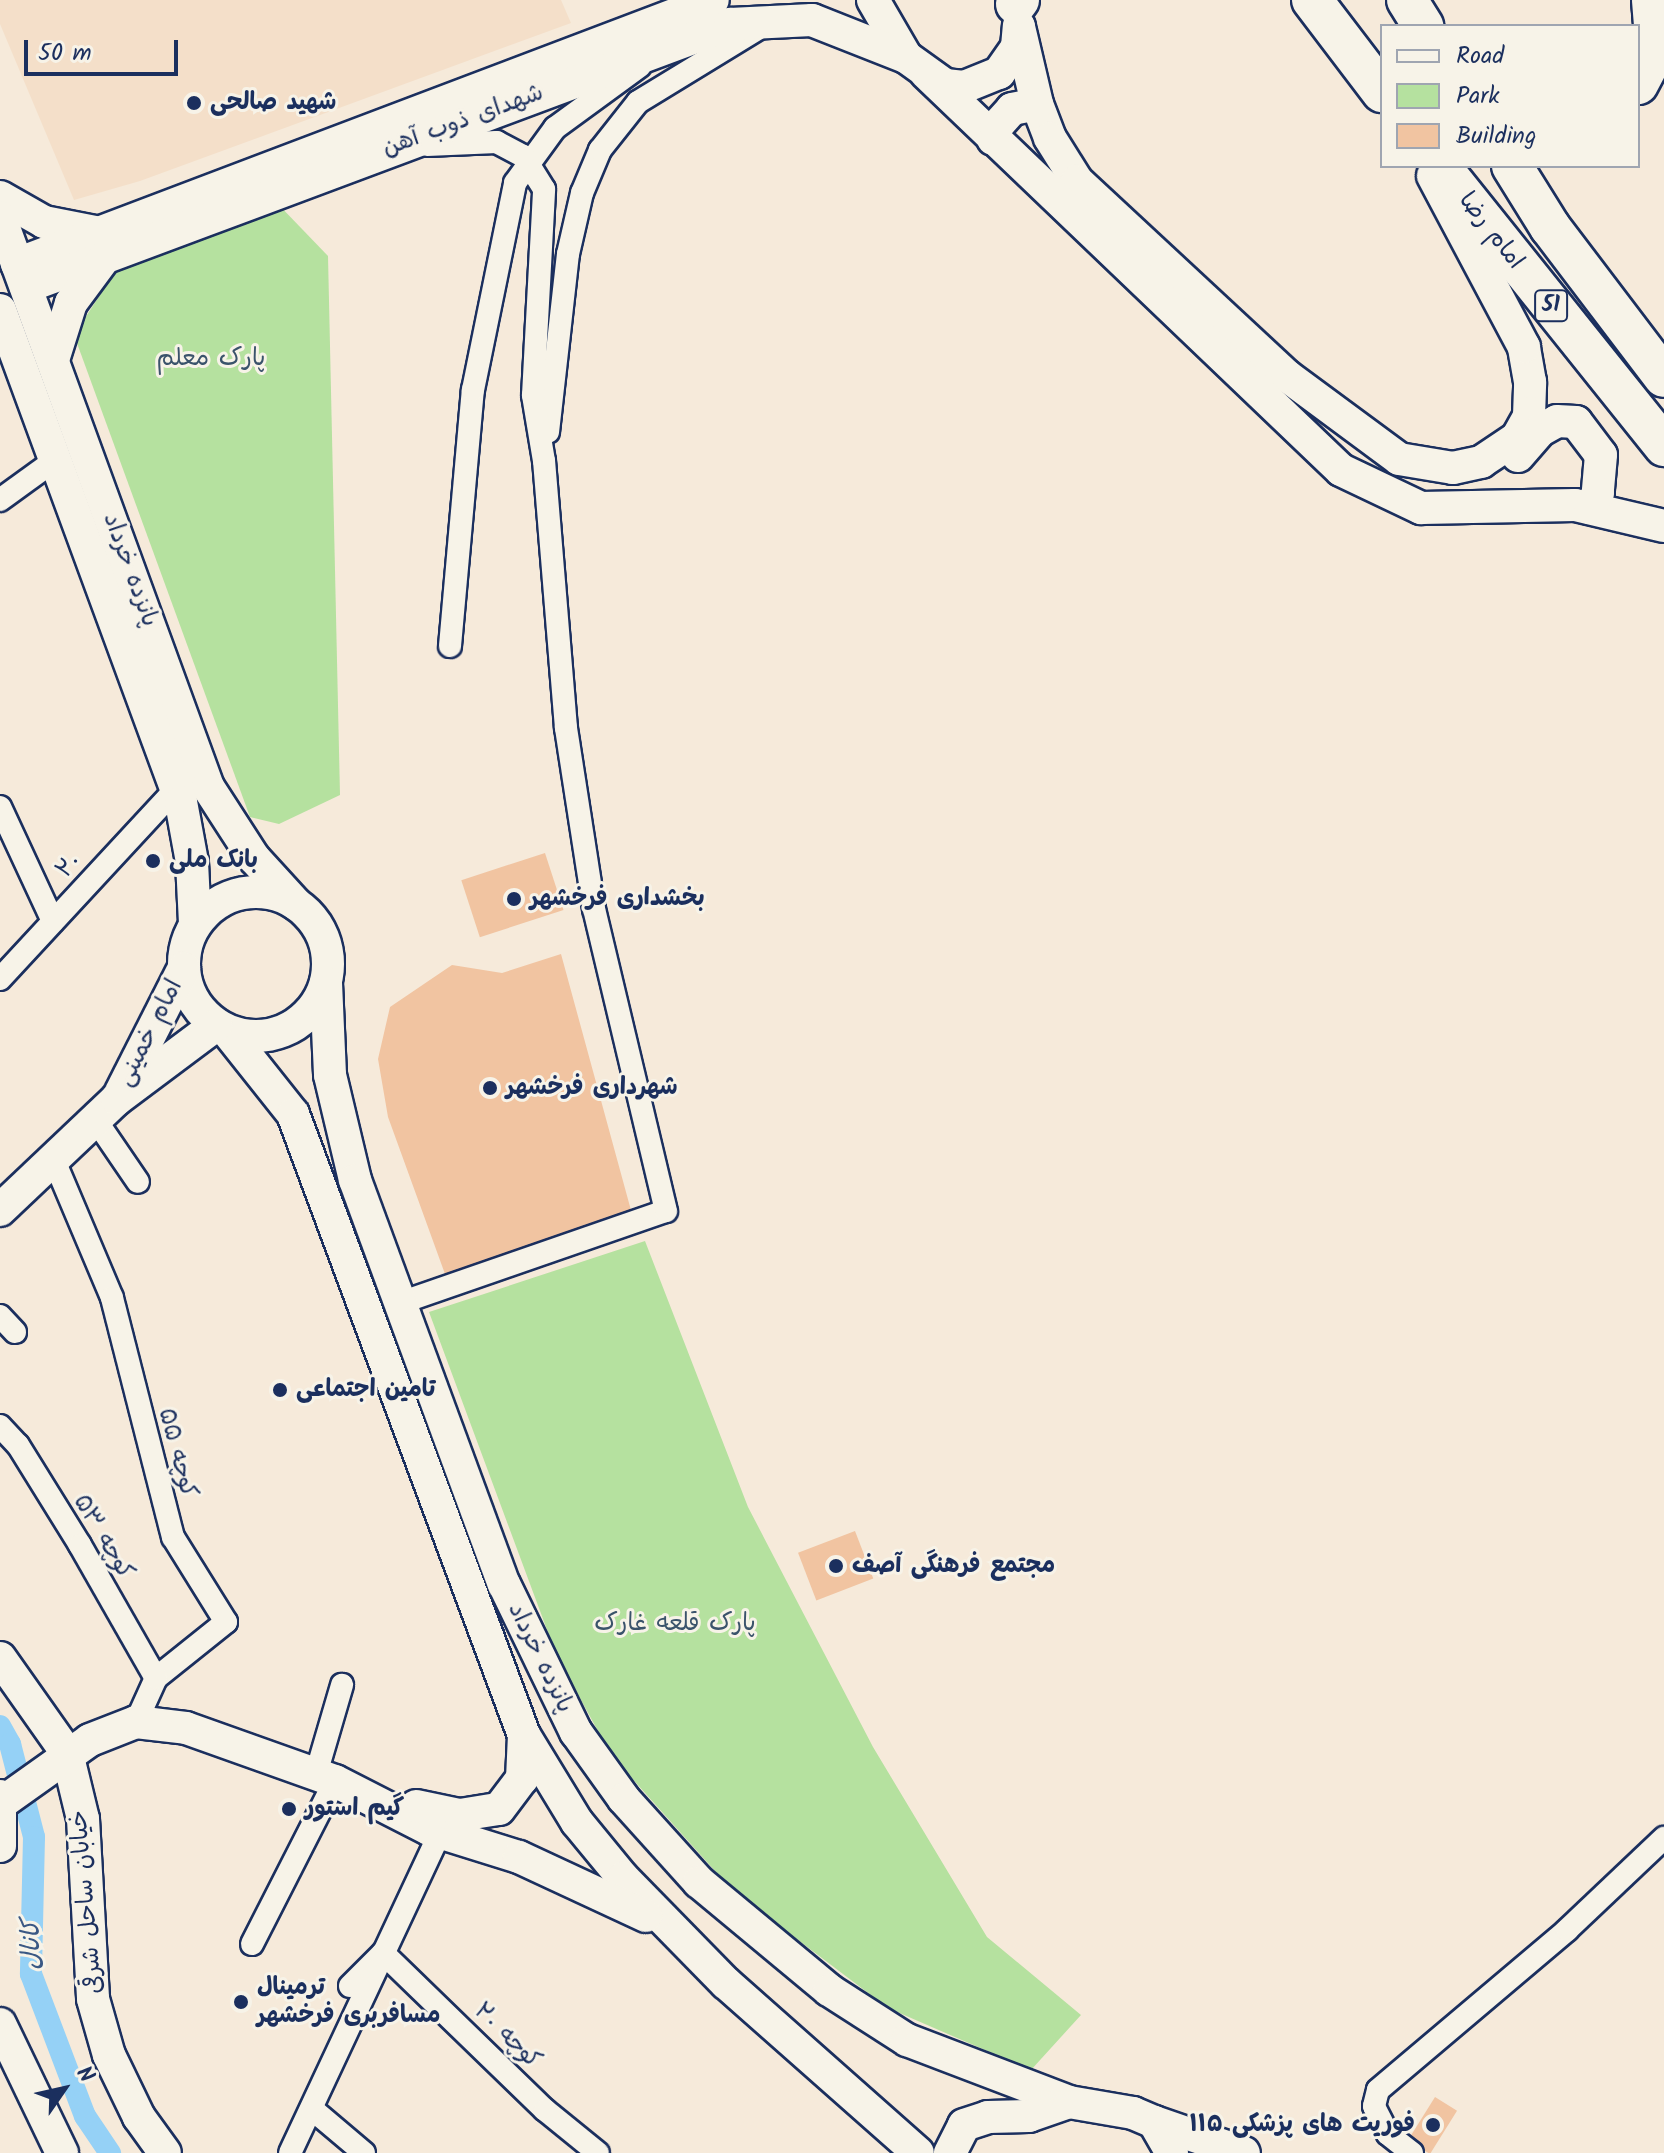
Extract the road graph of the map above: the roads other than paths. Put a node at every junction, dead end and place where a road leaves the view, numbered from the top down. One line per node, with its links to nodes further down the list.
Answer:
1 (713, 0): 21 (main road, شهدای ذوب آهن)
2 (873, 0): 11 (main road)
3 (1312, 0): 13 (highway)
4 (1407, 0): 9 (highway)
5 (1653, 0): 8 (main road); 12 (highway)
6 (1017, 8): 11 (main road, شهدای ذوب آهن); 14 (main road)
7 (773, 19): 10 (main road, شهدای ذوب آهن); 11 (main road, شهدای ذوب آهن); 32 (street)
8 (1664, 23)
9 (1422, 24)
10 (670, 44): 16 (main road, شهدای ذوب آهن); 17 (street)
11 (916, 65): 15 (main road)
12 (1640, 80)
13 (1380, 89)
14 (1037, 104): 15 (main road); 28 (main road)
15 (993, 139): 34 (main road)
16 (393, 147): 17 (street); 21 (main road, شهدای ذوب آهن)
17 (529, 163): 32 (street); 36 (street)
18 (1429, 168): 28 (main road)
19 (1442, 168): 30 (highway, امام رضا / 51)
20 (1513, 168): 29 (highway, امام رضا / 51)
21 (228, 196): 24 (main road, شهدای ذوب آهن)
22 (0, 197): 24 (main road)
23 (0, 217): 25 (main road, پانزده خرداد)
24 (100, 244): 25 (main road, شهدای ذوب آهن); 27 (main road)
25 (22, 276): 27 (main road, پانزده خرداد)
26 (0, 310): 31 (main road, پانزده خرداد)
27 (53, 360): 39 (main road, پانزده خرداد)
28 (1287, 376): 34 (main road)
29 (1664, 377)
30 (1664, 446)
31 (55, 460): 33 (street); 37 (main road, پانزده خرداد)
32 (544, 461): 50 (street)
33 (0, 500)
34 (1590, 508): 35 (main road)
35 (1664, 526)
36 (450, 646)
37 (176, 789): 40 (street, ۲۰); 41 (main road, پانزده خرداد)
38 (0, 807): 40 (street)
39 (296, 904): 41 (main road); 44 (main road)
40 (53, 921): 43 (street, ۲۰)
41 (195, 924): 42 (main road)
42 (184, 968): 45 (main road); 46 (main road, امام خمینی)
43 (0, 979)
44 (326, 983): 45 (main road); 50 (main road, پانزده خرداد)
45 (222, 1028): 46 (main road, امام خمینی); 56 (main road, پانزده خرداد)
46 (106, 1109): 47 (main road, امام خمینی); 48 (street)
47 (53, 1158): 49 (main road, امام خمینی); 53 (street, کوچه ۵۵)
48 (138, 1182)
49 (0, 1210)
50 (400, 1303): 69 (main road, پانزده خرداد)
51 (0, 1426): 53 (street, کوچه ۵۳)
52 (0, 1658): 57 (main road, خیابان ساحل شرقی)
53 (156, 1678): 55 (street, کوچه ۵۵)
54 (342, 1685): 58 (street)
55 (136, 1722): 57 (main road); 58 (main road)
56 (524, 1735): 59 (main road); 64 (main road, پانزده خرداد)
57 (59, 1759): 60 (main road); 73 (main road, خیابان ساحل شرقی)
58 (326, 1777): 59 (main road); 65 (street)
59 (370, 1797): 61 (main road)
60 (1, 1800): 63 (main road)
61 (440, 1833): 64 (main road); 66 (street)
62 (1664, 1838): 81 (street)
63 (0, 1846)
64 (679, 1934): 77 (main road, پانزده خرداد)
65 (252, 1944)
66 (383, 1953): 67 (street); 70 (street); 76 (street, کوچه ۲۰)
67 (350, 1986)
68 (0, 2024): 72 (main road)
69 (1069, 2102): 71 (main road, پانزده خرداد); 78 (main road)
70 (312, 2109): 74 (street); 75 (street)
71 (1154, 2122): 79 (main road); 80 (main road, پانزده خرداد)
72 (62, 2153)
73 (165, 2153)
74 (290, 2153)
75 (364, 2153)
76 (598, 2153)
77 (918, 2153)
78 (950, 2153)
79 (1172, 2153)
80 (1244, 2153)
81 (1412, 2153)

